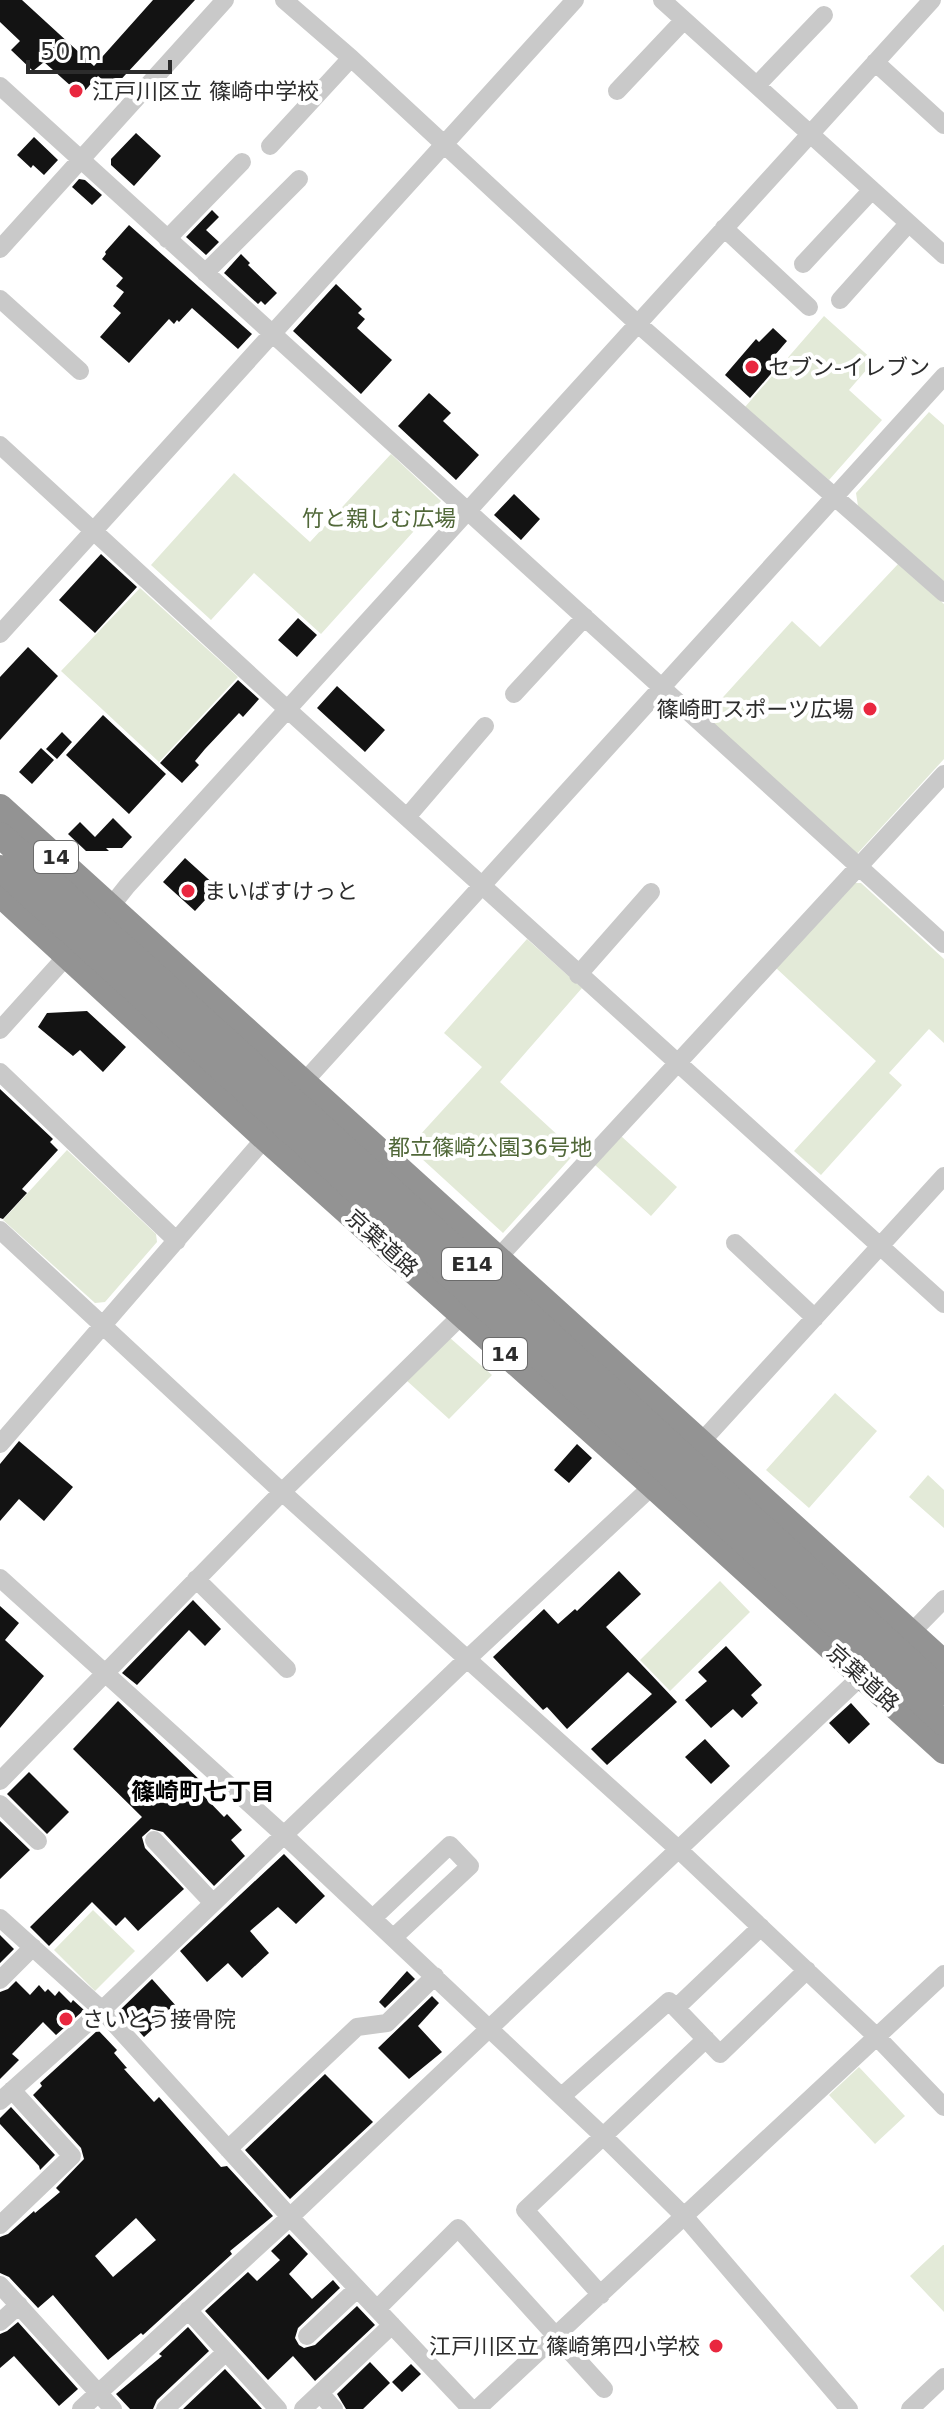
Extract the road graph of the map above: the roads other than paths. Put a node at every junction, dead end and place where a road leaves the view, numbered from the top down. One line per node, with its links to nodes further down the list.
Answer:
1 (225, 0): 17 (street)
2 (284, 0): 8 (street)
3 (575, 0): 15 (street)
4 (662, 0): 7 (street)
5 (932, 0): 9 (street)
6 (824, 15): 10 (street)
7 (684, 20): 10 (street); 12 (street)
8 (351, 58): 15 (street); 16 (street)
9 (875, 62): 13 (street); 14 (street)
10 (757, 85): 14 (street)
11 (0, 86): 17 (street)
12 (617, 91)
13 (944, 125)
14 (810, 133): 20 (street); 22 (street)
15 (444, 145): 31 (street); 32 (street)
16 (270, 146)
17 (80, 159): 23 (street); 24 (street)
18 (242, 162): 23 (street)
19 (299, 179): 27 (street)
20 (871, 191): 21 (street); 26 (street)
21 (908, 224): 25 (street); 29 (street)
22 (724, 228): 30 (street); 31 (street)
23 (167, 239): 27 (street)
24 (0, 249)
25 (944, 255)
26 (803, 264)
27 (205, 273): 32 (street)
28 (0, 299): 33 (street)
29 (840, 300)
30 (809, 307)
31 (638, 324): 36 (street); 37 (street)
32 (272, 333): 37 (street); 38 (street)
33 (80, 371)
34 (944, 376): 36 (street)
35 (0, 445): 38 (street)
36 (835, 498): 39 (street); 42 (street)
37 (468, 511): 40 (street); 44 (street)
38 (92, 530): 41 (street); 44 (street)
39 (944, 593)
40 (585, 617): 42 (street); 43 (street)
41 (0, 634)
42 (662, 686): 50 (street); 52 (street)
43 (514, 694)
44 (287, 709): 48 (street); 55 (street)
45 (485, 726): 48 (street)
46 (942, 780): 50 (street)
47 (0, 807): 55 (highway, 14)
48 (407, 817): 52 (street)
49 (0, 835): 88 (highway, 京葉道路 / E14, bridge)
50 (859, 867): 56 (street); 60 (street)
51 (0, 868): 89 (highway, 京葉道路 / E14, bridge)
52 (481, 885): 58 (street); 62 (street)
53 (651, 892): 58 (street)
54 (0, 894): 57 (highway, 京葉道路 / 14)
55 (111, 908): 57 (street); 62 (highway, 14)
56 (944, 944)
57 (67, 955): 59 (street); 63 (highway, 京葉道路 / 14)
58 (578, 975): 60 (street)
59 (0, 1030)
60 (676, 1062): 68 (street); 70 (street)
61 (0, 1072): 66 (street)
62 (303, 1083): 70 (highway, 14)
63 (265, 1138): 66 (street); 72 (highway, 京葉道路 / 14)
64 (944, 1176): 68 (street)
65 (7, 1237): 69 (street); 74 (street)
66 (177, 1241): 74 (street)
67 (735, 1243): 73 (street)
68 (880, 1246): 71 (street); 73 (street)
69 (0, 1258)
70 (497, 1259): 75 (highway, 14)
71 (944, 1304)
72 (462, 1315): 77 (highway, 京葉道路 / 14); 78 (street)
73 (815, 1318): 75 (street)
74 (103, 1327): 76 (street); 78 (street)
75 (702, 1443): 77 (street); 82 (highway, 14)
76 (0, 1444)
77 (652, 1485): 83 (street); 87 (highway, 京葉道路 / 14)
78 (282, 1492): 80 (street); 83 (street)
79 (0, 1578): 86 (street)
80 (196, 1579): 85 (street); 86 (street)
81 (944, 1599): 82 (street)
82 (912, 1634): 84 (highway, 14); 87 (street)
83 (466, 1660): 93 (street); 96 (street)
84 (944, 1663)
85 (287, 1669)
86 (103, 1674): 91 (street); 93 (street)
87 (860, 1676): 90 (highway, 京葉道路 / 14); 96 (street)
88 (944, 1692)
89 (944, 1723)
90 (944, 1751)
91 (0, 1781)
92 (0, 1804): 95 (street)
93 (284, 1835): 97 (street); 99 (street)
94 (154, 1840): 97 (street)
95 (38, 1841)
96 (678, 1849): 100 (street); 109 (street)
97 (213, 1903): 108 (street)
98 (0, 1918): 102 (street)
99 (373, 1918): 101 (street); 101 (street)
100 (761, 1927): 103 (street); 107 (street)
101 (394, 1937): 105 (street)
102 (33, 1947): 106 (street); 108 (street)
103 (807, 1970): 110 (street); 111 (street)
104 (944, 1974): 110 (street)
105 (435, 1976): 109 (street); 116 (street)
106 (0, 1980)
107 (676, 2008): 111 (street); 113 (street)
108 (102, 2010): 112 (street); 116 (street)
109 (490, 2026): 113 (street); 117 (street)
110 (877, 2037): 114 (street); 118 (street)
111 (706, 2039): 115 (street)
112 (6, 2096): 119 (street)
113 (562, 2096): 115 (street)
114 (944, 2107)
115 (603, 2136): 118 (street); 122 (street)
116 (228, 2149): 117 (street)
117 (290, 2217): 121 (street); 125 (street)
118 (685, 2217): 122 (street); 143 (street)
119 (0, 2225)
120 (0, 2285): 123 (street)
121 (357, 2289): 124 (street); 128 (street)
122 (601, 2295): 129 (street)
123 (19, 2305): 126 (street); 133 (street)
124 (377, 2309): 127 (street); 129 (street)
125 (188, 2310): 130 (street); 133 (street)
126 (0, 2322)
127 (392, 2325): 134 (street); 141 (street)
128 (307, 2336)
129 (556, 2336): 132 (street); 142 (street)
130 (226, 2352): 137 (street); 138 (street)
131 (944, 2377): 144 (street)
132 (604, 2389)
133 (98, 2393): 135 (street); 136 (street)
134 (320, 2393): 139 (street); 140 (street)
135 (81, 2409)
136 (113, 2409)
137 (165, 2409)
138 (278, 2409)
139 (303, 2409)
140 (334, 2409)
141 (471, 2409)
142 (477, 2409)
143 (849, 2409)
144 (910, 2409)

